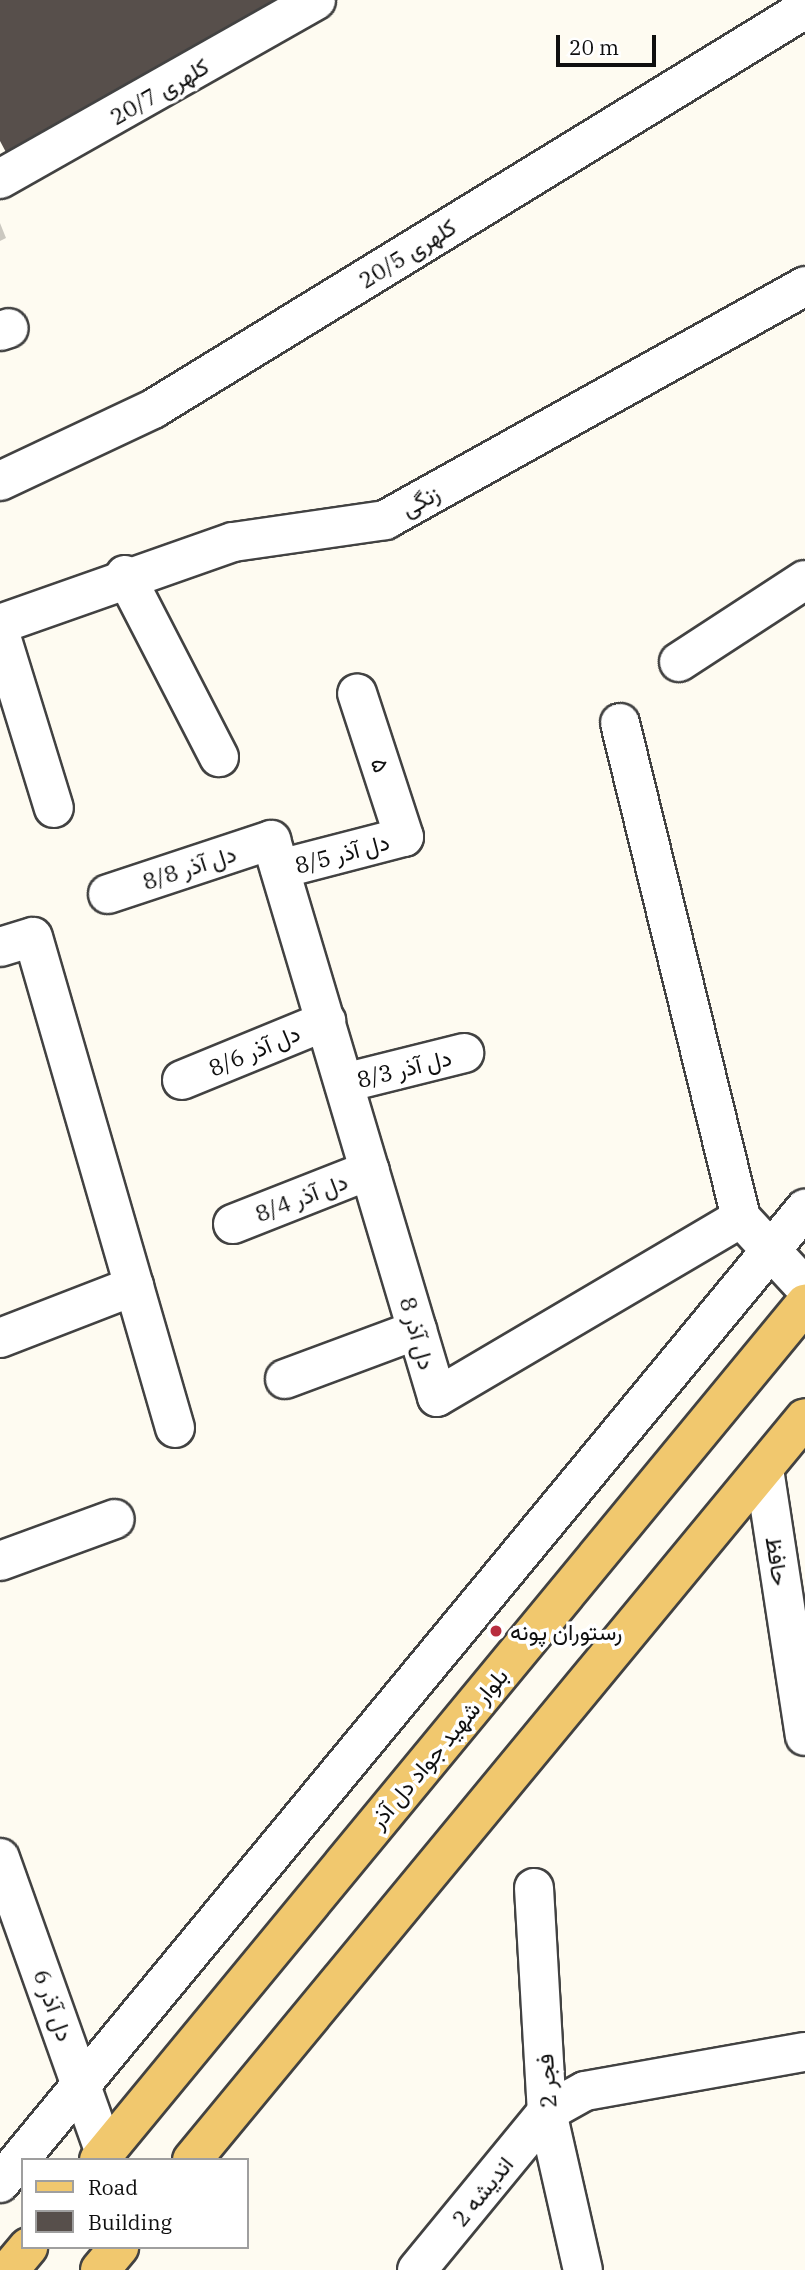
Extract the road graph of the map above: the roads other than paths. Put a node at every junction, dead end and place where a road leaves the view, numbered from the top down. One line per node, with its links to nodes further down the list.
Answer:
1 (316, 0): 3 (street, کلهری 20/7)
2 (805, 9): 5 (street, کلهری 20/5)
3 (1, 181)
4 (805, 286): 6 (street, زنگی)
5 (0, 481)
6 (125, 575): 8 (street, زنگی); 13 (street)
7 (805, 580): 10 (street)
8 (0, 624)
9 (0, 633): 14 (street)
10 (678, 662)
11 (357, 693): 15 (street, ۵)
12 (620, 723): 25 (street)
13 (219, 757)
14 (54, 808)
15 (404, 836): 16 (street, دل آذر 8/5)
16 (276, 854): 17 (street, دل آذر 8/8); 19 (street, دل آذر 8)
17 (107, 894)
18 (16, 942): 28 (street)
19 (326, 1021): 21 (street, دل آذر 8/6); 22 (street, دل آذر 8)
20 (464, 1053): 22 (street, دل آذر 8/3)
21 (183, 1080)
22 (344, 1083): 23 (street, دل آذر 8)
23 (370, 1170): 26 (street, دل آذر 8/4); 31 (street, دل آذر 8)
24 (805, 1209): 27 (street)
25 (741, 1218): 27 (street); 31 (street, دل آذر 8)
26 (233, 1224)
27 (771, 1250): 29 (street); 43 (street)
28 (134, 1286): 32 (street); 35 (street)
29 (805, 1287)
30 (805, 1304): 45 (main road, بلوار شهید جواد دل آذر)
31 (417, 1330): 33 (street)
32 (0, 1338)
33 (285, 1379)
34 (805, 1418): 36 (main road)
35 (175, 1428)
36 (764, 1468): 39 (street, حافظ); 47 (main road)
37 (115, 1519): 38 (street)
38 (0, 1561)
39 (805, 1737)
40 (0, 1858): 43 (street, دل آذر 6)
41 (534, 1888): 44 (street, فجر 2)
42 (805, 2052): 44 (street)
43 (84, 2086): 45 (street, دل آذر 6); 46 (street)
44 (547, 2112): 54 (street, اندیشه 2); 55 (street, فجر 2)
45 (102, 2156)
46 (22, 2158)
47 (194, 2158)
48 (21, 2159): 49 (street)
49 (0, 2183)
50 (26, 2249): 52 (main road)
51 (117, 2249): 53 (main road)
52 (9, 2270)
53 (100, 2270)
54 (417, 2270)
55 (583, 2270)

